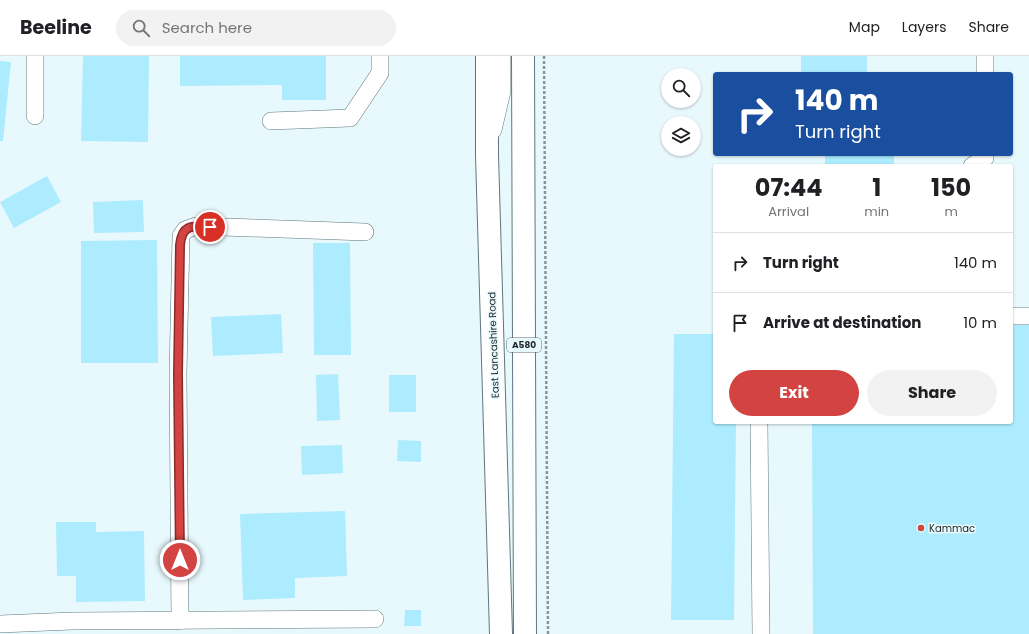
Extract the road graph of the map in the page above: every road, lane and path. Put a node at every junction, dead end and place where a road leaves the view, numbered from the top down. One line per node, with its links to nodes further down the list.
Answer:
1 (35, 56): 9 (street)
2 (380, 56): 10 (street)
3 (487, 56): 11 (highway, East Lancashire Road / A580)
4 (502, 56): 11 (street)
5 (523, 56): 20 (highway, A580)
6 (544, 56): 21 (path)
7 (985, 56): 8 (street)
8 (985, 72)
9 (35, 116)
10 (271, 121)
11 (487, 155): 19 (highway, East Lancashire Road / A580)
12 (365, 232): 17 (street)
13 (1013, 316): 14 (street)
14 (1029, 316)
15 (759, 424): 22 (street)
16 (375, 619): 17 (street)
17 (180, 621): 18 (street)
18 (0, 624)
19 (501, 634)
20 (525, 634)
21 (548, 634)
22 (761, 634)

